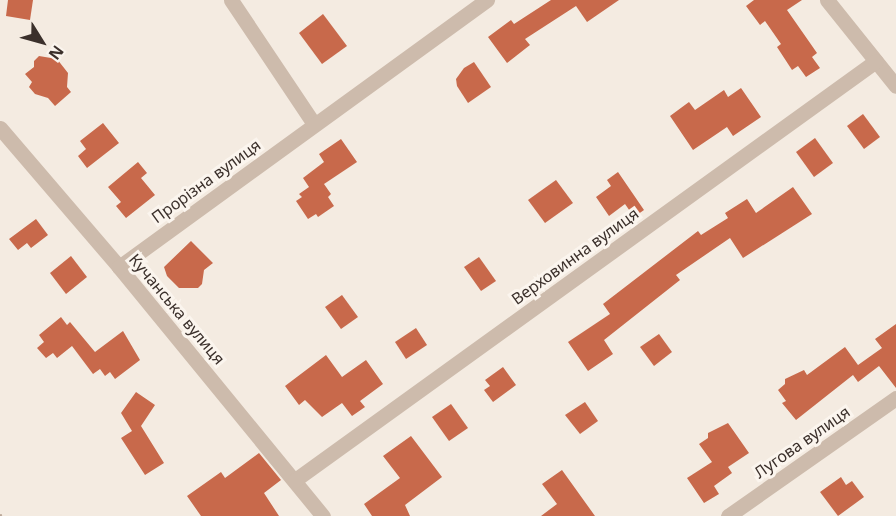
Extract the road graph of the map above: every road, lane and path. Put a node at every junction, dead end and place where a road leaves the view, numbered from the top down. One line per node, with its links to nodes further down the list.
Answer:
1 (231, 0): 6 (street)
2 (487, 0): 6 (street, Прорізна вулиця)
3 (827, 0): 4 (street)
4 (876, 61): 5 (street); 10 (street, Верховинна вулиця)
5 (896, 86)
6 (314, 124): 8 (street, Прорізна вулиця)
7 (0, 129): 8 (street, Кучанська вулиця)
8 (119, 267): 10 (street, Кучанська вулиця)
9 (896, 398): 12 (street, Лугова вулиця)
10 (295, 480): 11 (street, Кучанська вулиця)
11 (323, 516)
12 (728, 516)

